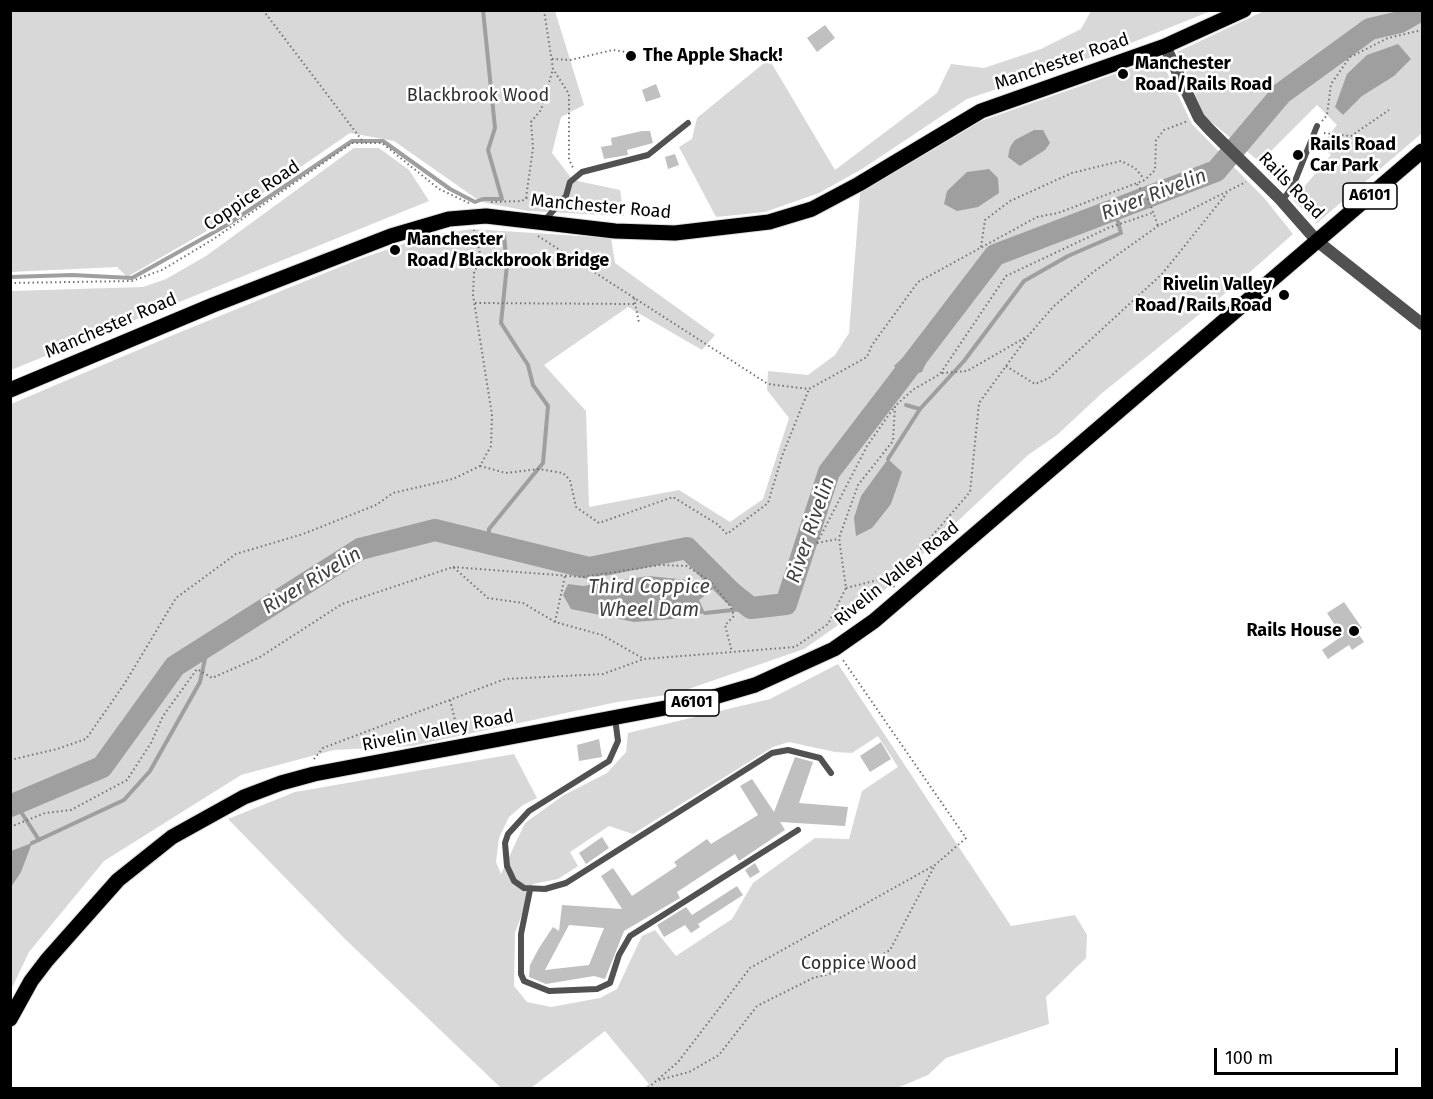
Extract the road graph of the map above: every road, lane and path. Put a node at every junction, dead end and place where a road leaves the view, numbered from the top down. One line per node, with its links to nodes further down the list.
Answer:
1 (263, 10): 13 (path)
2 (544, 10): 7 (path)
3 (1244, 10): 5 (main road, Manchester Road)
4 (1422, 30): 12 (path)
5 (1165, 46): 10 (street, Rails Road); 26 (main road, Manchester Road)
6 (626, 52): 7 (path)
7 (552, 59): 8 (path)
8 (554, 69): 16 (path); 20 (path)
9 (1389, 110): 12 (path)
10 (1199, 118): 15 (street, Rails Road); 17 (path)
11 (688, 123): 16 (lane)
12 (1317, 126): 21 (lane)
13 (364, 143): 23 (path); 30 (path, Coppice Road)
14 (1422, 151): 28 (main road, Rivelin Valley Road / A6101)
15 (1256, 176): 19 (path); 21 (street, Rails Road)
16 (577, 177): 22 (lane)
17 (1145, 180): 18 (path); 29 (path)
18 (1137, 184): 24 (path); 29 (path)
19 (1229, 191): 27 (path); 37 (path)
20 (526, 198): 22 (path); 23 (path)
21 (1282, 201): 28 (street, Rails Road)
22 (555, 207): 26 (lane)
23 (484, 209): 25 (main road, Manchester Road); 26 (main road, Manchester Road)
24 (1152, 213): 27 (path); 38 (path)
25 (470, 216): 32 (path); 40 (main road, Manchester Road)
26 (540, 223): 31 (path)
27 (1158, 226): 36 (path)
28 (1317, 241): 35 (street, Rails Road); 47 (main road, Rivelin Valley Road / A6101)
29 (981, 247): 39 (path)
30 (10, 283)
31 (634, 298): 33 (path); 39 (path)
32 (474, 303): 33 (path); 42 (path)
33 (634, 304): 34 (path)
34 (639, 323)
35 (1422, 324)
36 (1028, 336): 37 (path); 38 (path)
37 (1006, 365): 47 (path)
38 (940, 374): 41 (path)
39 (808, 389): 42 (path)
40 (10, 390)
41 (895, 406): 43 (path); 43 (path)
42 (480, 466): 55 (path)
43 (839, 538): 46 (path)
44 (453, 567): 45 (path); 48 (path); 58 (path)
45 (565, 576): 48 (path); 50 (path)
46 (846, 588): 47 (path); 50 (path)
47 (913, 588): 49 (main road, Rivelin Valley Road / A6101)
48 (555, 622): 51 (path)
49 (834, 649): 53 (main road, Rivelin Valley Road / A6101); 60 (path)
50 (732, 652): 51 (path)
51 (644, 659): 52 (path)
52 (449, 699): 54 (path); 57 (path)
53 (615, 718): 54 (main road, Rivelin Valley Road / A6101); 61 (lane)
54 (462, 747): 57 (main road, Rivelin Valley Road / A6101)
55 (10, 760)
56 (831, 773): 61 (lane)
57 (297, 778): 62 (main road, Rivelin Valley Road / A6101)
58 (10, 827)
59 (798, 830): 61 (lane)
60 (935, 865): 63 (path); 63 (path)
61 (530, 890)
62 (10, 1019)
63 (657, 1080): 64 (path)
64 (648, 1089)

